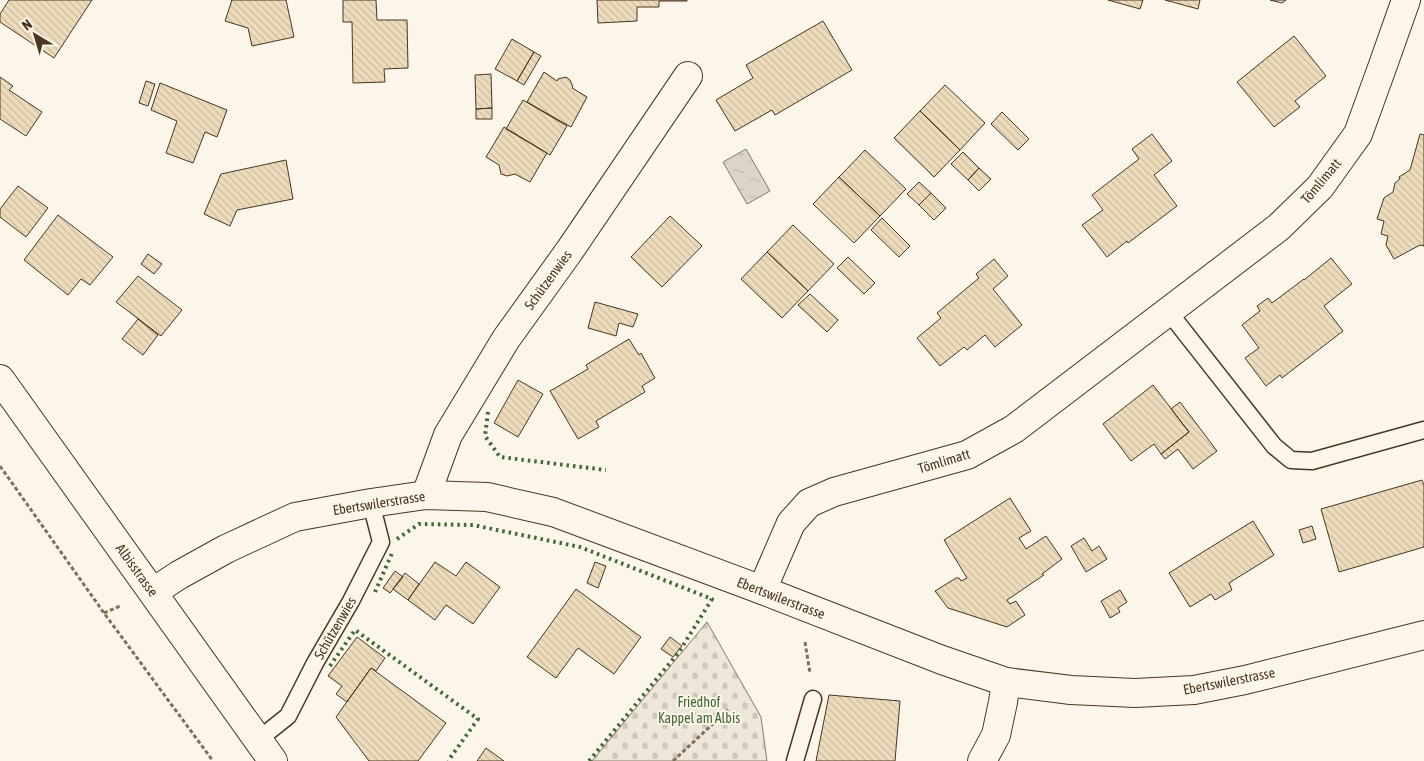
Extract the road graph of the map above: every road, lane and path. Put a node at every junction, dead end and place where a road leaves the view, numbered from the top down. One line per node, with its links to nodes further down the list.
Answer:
1 (1406, 0): 3 (street, Tömlimatt)
2 (688, 76): 7 (street, Schützenwies)
3 (1168, 311): 5 (lane); 9 (street, Tömlimatt)
4 (0, 379): 10 (street, Albisstrasse)
5 (1424, 430)
6 (0, 466): 17 (path)
7 (426, 495): 8 (street, Ebertswilerstrasse); 9 (street, Ebertswilerstrasse)
8 (371, 503): 10 (street, Ebertswilerstrasse); 16 (lane, Schützenwies)
9 (762, 590): 13 (street, Ebertswilerstrasse)
10 (153, 592): 16 (street, Albisstrasse)
11 (1424, 635): 13 (street, Ebertswilerstrasse)
12 (805, 638): 14 (path)
13 (1006, 682): 20 (street)
14 (813, 699): 19 (lane)
15 (730, 708): 18 (path)
16 (266, 750)
17 (213, 761)
18 (672, 761)
19 (795, 761)
20 (982, 761)

